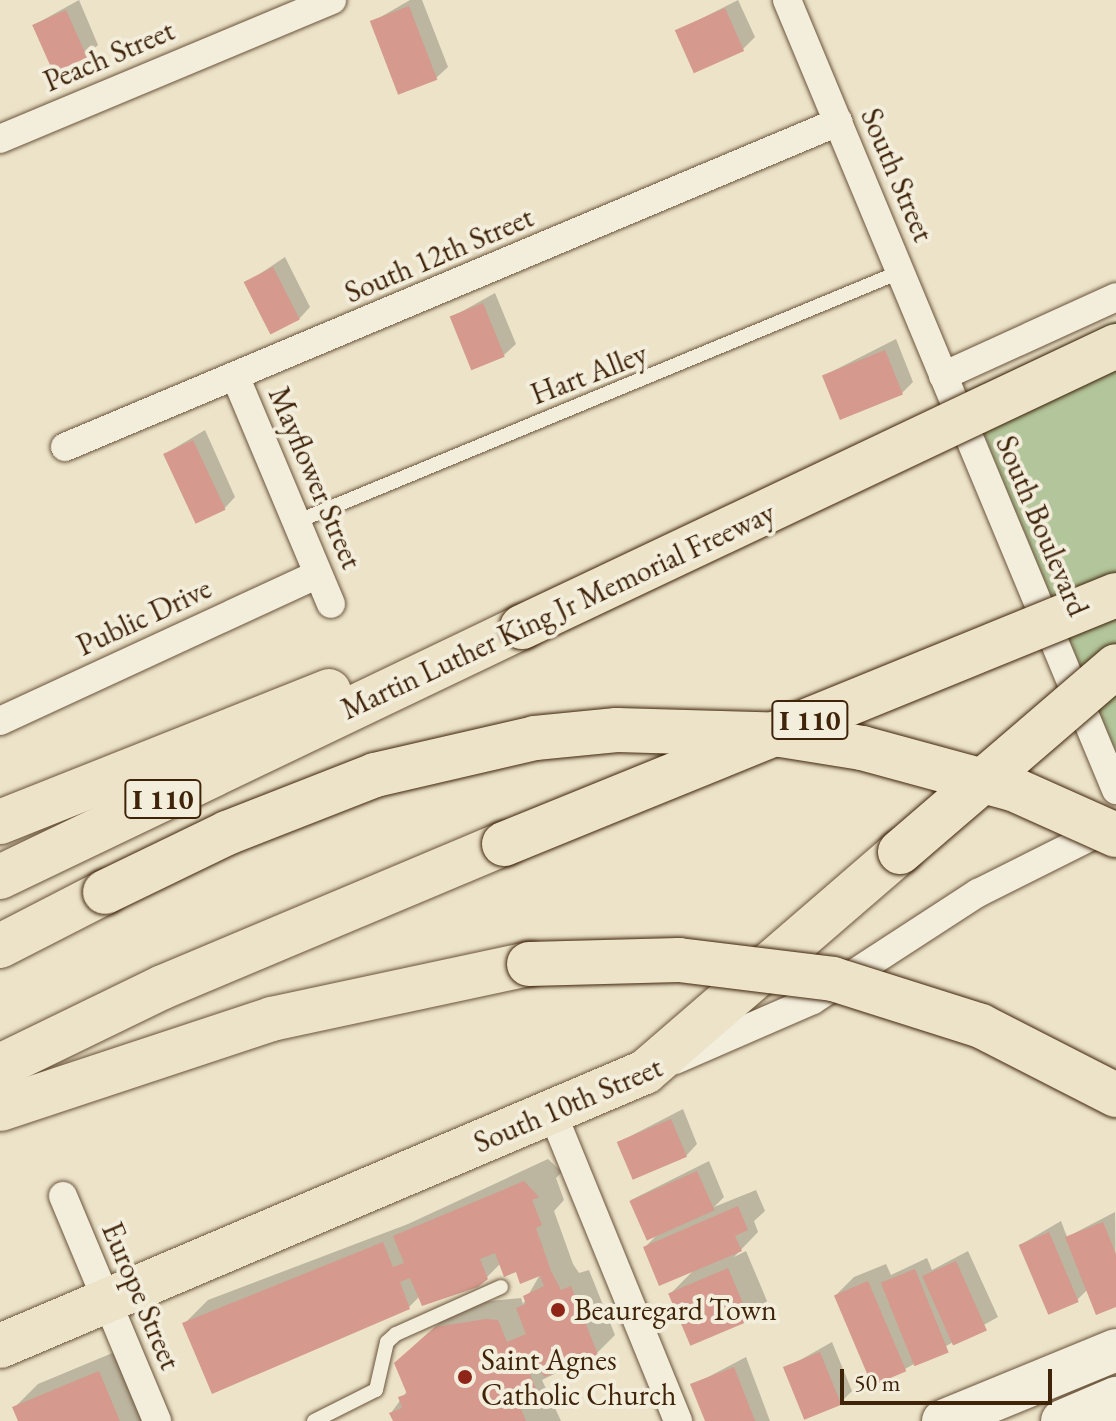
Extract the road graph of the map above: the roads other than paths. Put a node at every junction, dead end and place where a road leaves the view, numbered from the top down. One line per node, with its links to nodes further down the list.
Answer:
1 (332, 0): 4 (street, Peach Street)
2 (787, 0): 3 (street, South Street)
3 (838, 122): 5 (street, South Street); 9 (street, South 12th Street)
4 (0, 139)
5 (900, 272): 8 (street, South Street); 11 (lane, Hart Alley)
6 (1116, 297): 8 (street)
7 (1116, 346): 16 (main road, Martin Luther King Jr Memorial Freeway, bridge)
8 (943, 376): 18 (street, South Boulevard)
9 (236, 378): 10 (street, South 12th Street); 11 (street, Mayflower Street)
10 (65, 447)
11 (296, 522): 12 (street, Mayflower Street)
12 (318, 574): 14 (street, Mayflower Street); 17 (street, Public Drive)
13 (1116, 595): 24 (main road, I 110, bridge)
14 (331, 604)
15 (1116, 666): 25 (main road, bridge)
16 (321, 708): 19 (main road); 22 (main road, Martin Luther King Jr Memorial Freeway / I 110)
17 (0, 721)
18 (1116, 790)
19 (0, 822)
20 (1116, 824): 25 (street, South 10th Street)
21 (1116, 835): 23 (main road, bridge)
22 (0, 877)
23 (0, 946)
24 (0, 1066)
25 (645, 1072): 28 (main road, South 10th Street)
26 (1116, 1095): 27 (main road, bridge)
27 (0, 1109)
28 (552, 1112): 31 (main road, South 10th Street); 37 (street)
29 (63, 1196): 31 (street, Europe Street)
30 (501, 1287): 36 (lane)
31 (107, 1302): 32 (main road, South 10th Street); 35 (street, Europe Street)
32 (0, 1346)
33 (1116, 1350): 38 (main road)
34 (1116, 1398): 39 (main road)
35 (157, 1421)
36 (314, 1421)
37 (678, 1421)
38 (943, 1421)
39 (1062, 1421)

